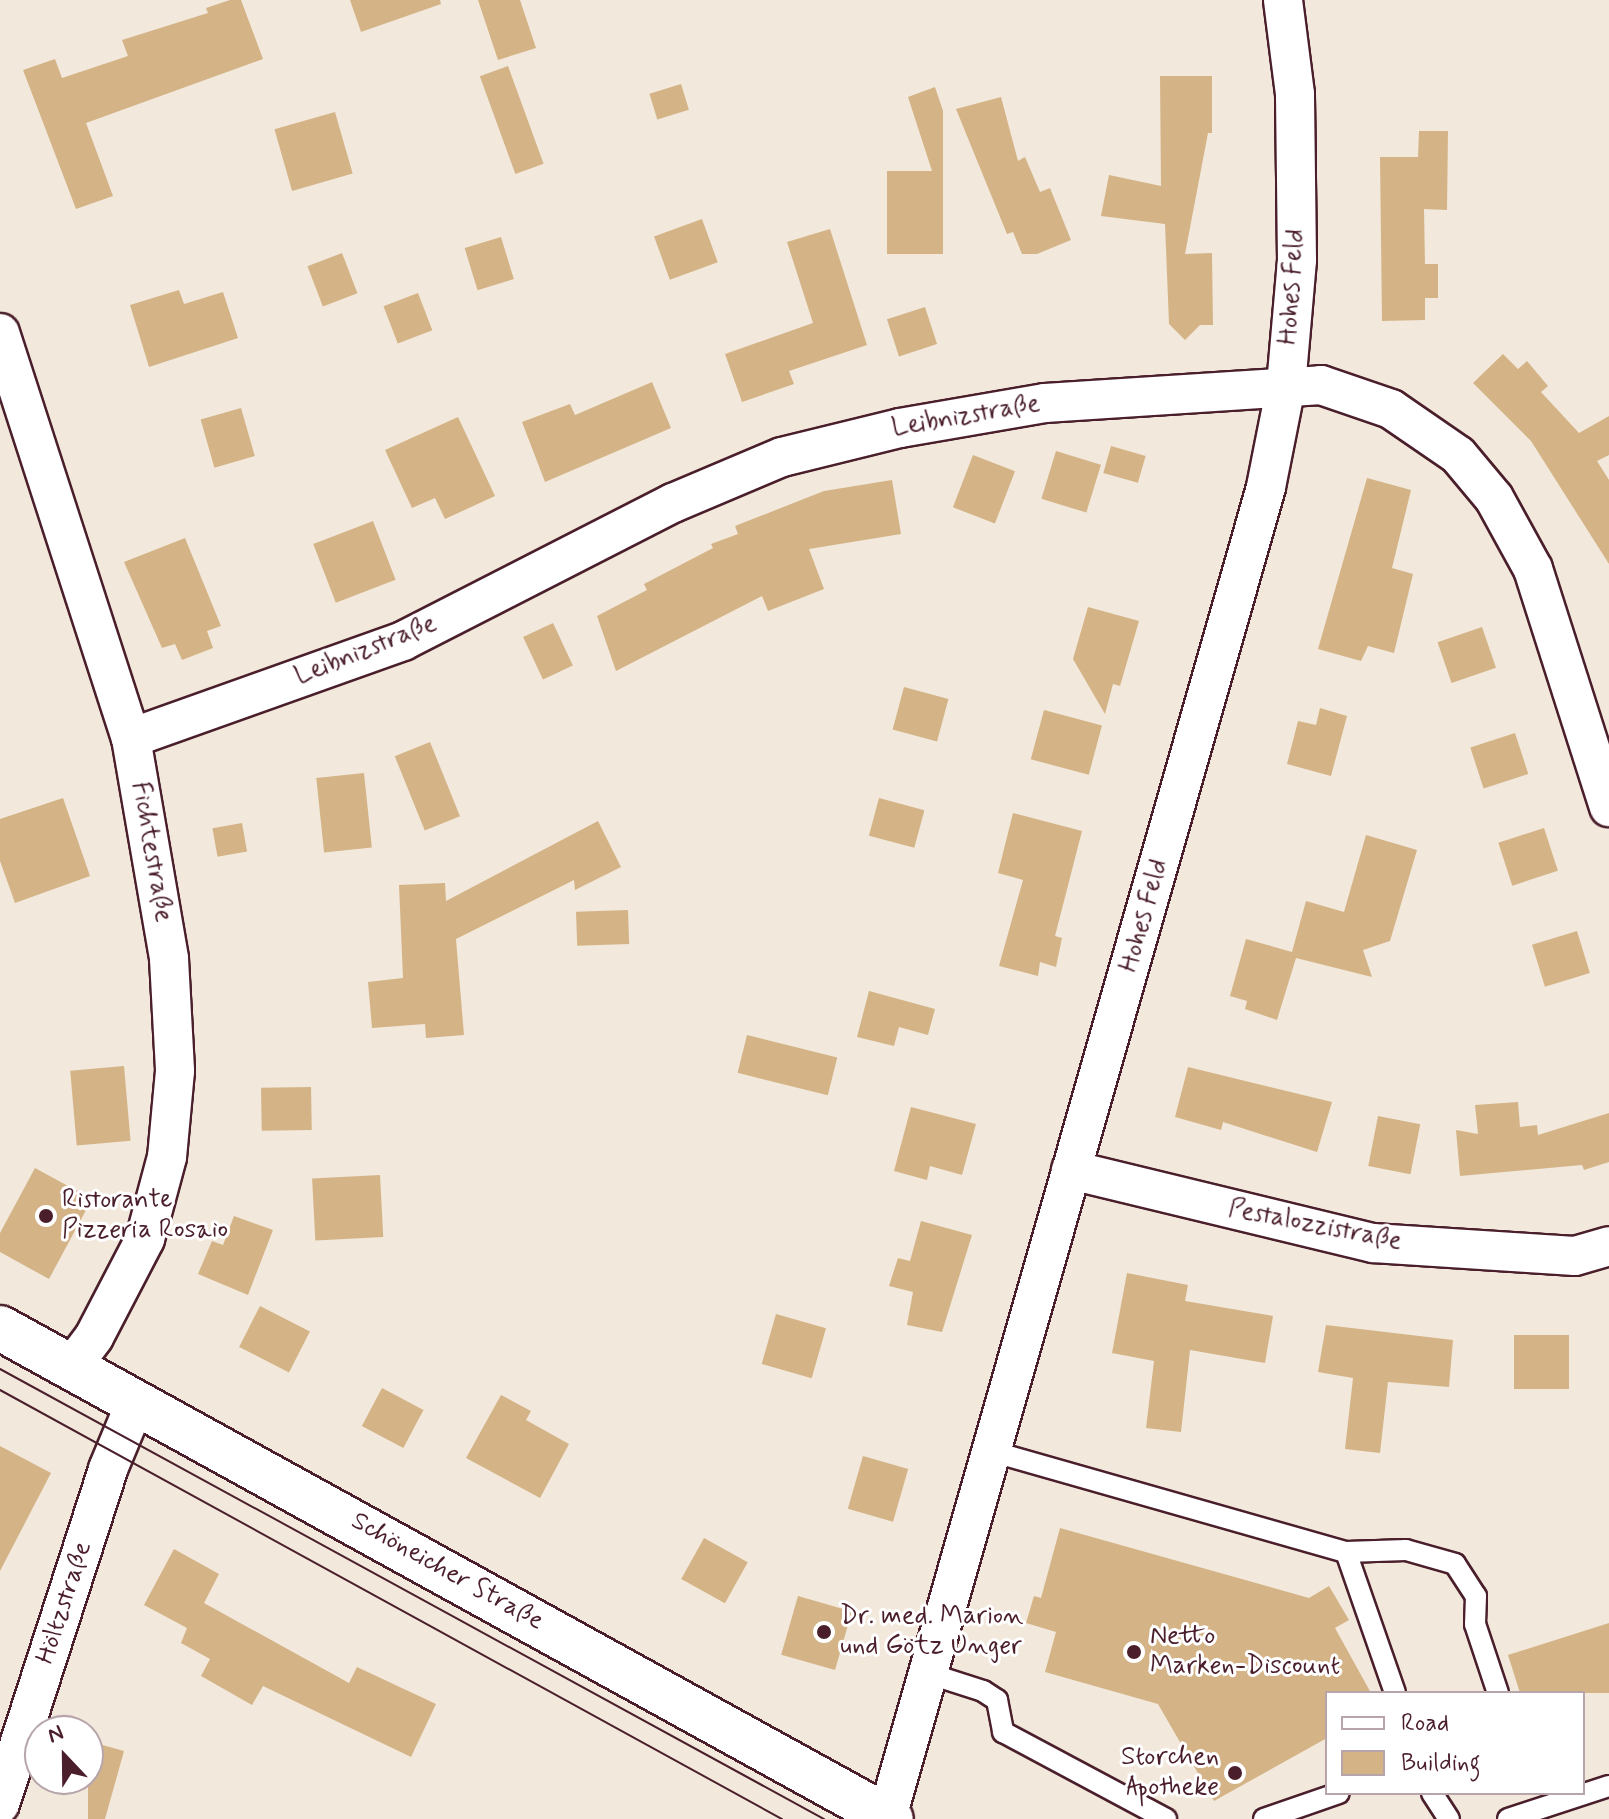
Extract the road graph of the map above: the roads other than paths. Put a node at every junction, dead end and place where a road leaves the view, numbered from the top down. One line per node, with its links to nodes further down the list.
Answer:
1 (1283, 0): 3 (street, Hohes Feld)
2 (0, 333): 4 (street, Fichtestraße)
3 (1286, 386): 4 (street, Leibnizstraße); 5 (street, Leibnizstraße); 6 (street, Hohes Feld)
4 (131, 738): 9 (street, Fichtestraße)
5 (1609, 807)
6 (1071, 1170): 7 (street, Pestalozzistraße); 11 (street, Hohes Feld)
7 (1609, 1246)
8 (0, 1328): 9 (main road, Schöneicher Straße)
9 (71, 1368): 10 (main road, Schöneicher Straße)
10 (135, 1404): 22 (street, Höltzstraße); 23 (main road, Schöneicher Straße)
11 (991, 1451): 12 (lane); 13 (street, Hohes Feld)
12 (1346, 1552): 14 (lane); 15 (lane)
13 (927, 1673): 23 (street, Hohes Feld); 24 (lane)
14 (1394, 1691)
15 (1497, 1691)
16 (1609, 1786): 17 (lane)
17 (1585, 1791)
18 (1333, 1795): 25 (lane)
19 (1433, 1795): 26 (lane)
20 (1565, 1795): 21 (lane)
21 (1535, 1801): 27 (lane)
22 (0, 1804)
23 (889, 1818)
24 (1166, 1819)
25 (1264, 1819)
26 (1449, 1819)
27 (1508, 1819)

